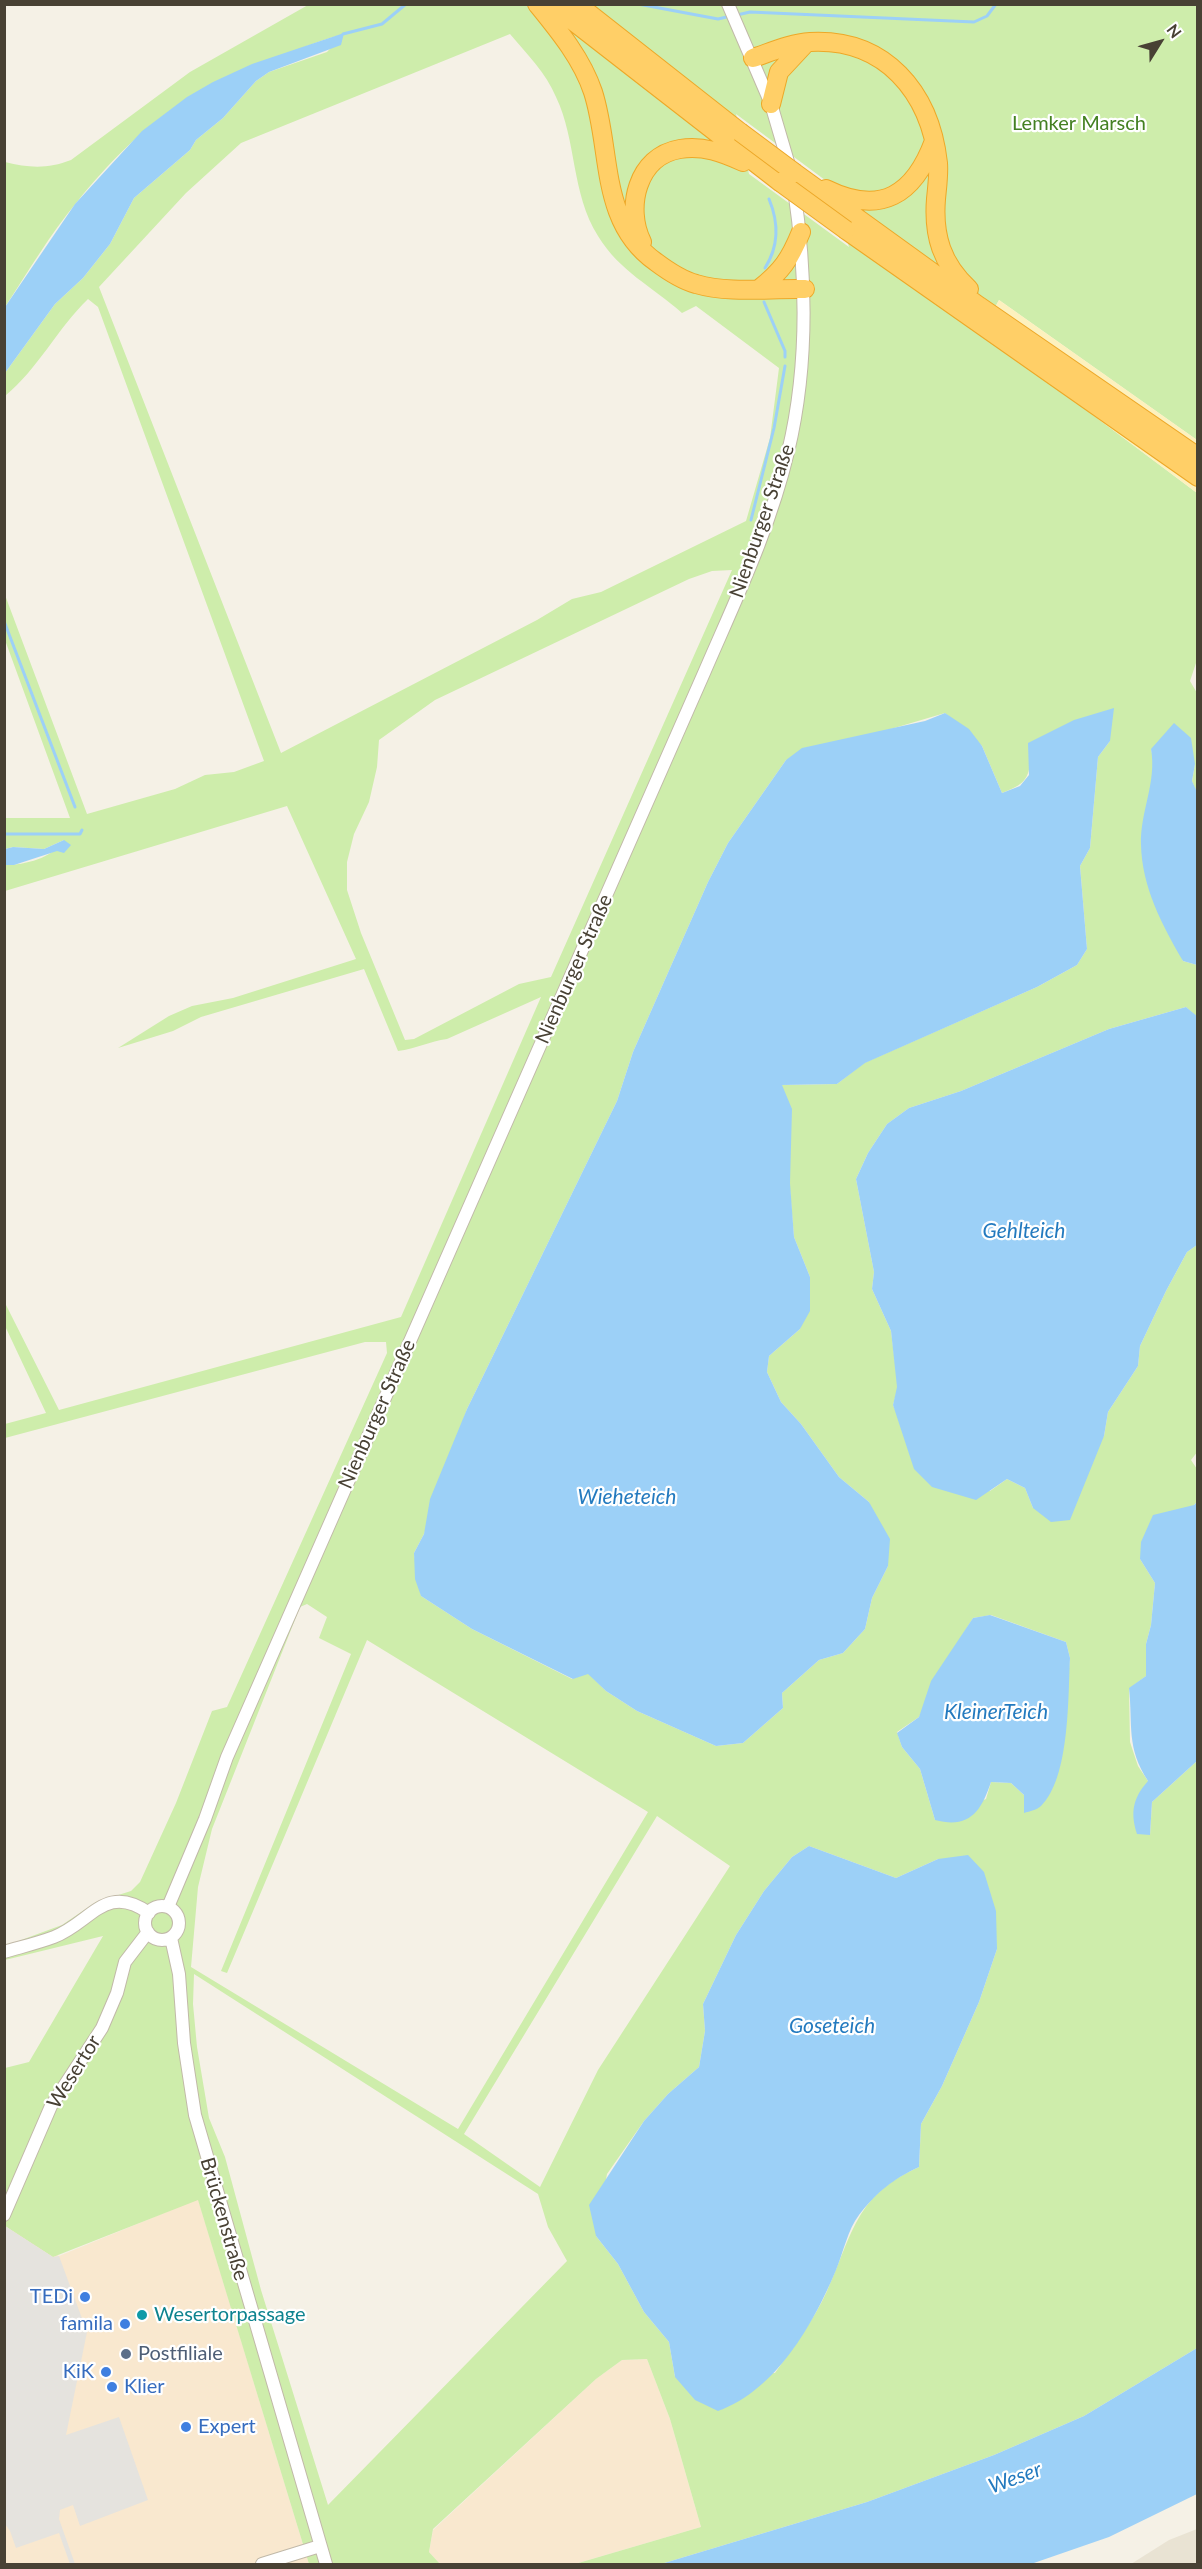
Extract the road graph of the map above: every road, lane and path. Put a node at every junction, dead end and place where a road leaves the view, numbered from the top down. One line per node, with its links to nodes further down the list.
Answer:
1 (537, 4): 13 (highway)
2 (551, 4): 9 (highway)
3 (577, 4): 10 (highway, bridge)
4 (731, 11): 6 (street, Nienburger Straße)
5 (807, 42): 6 (highway); 7 (highway); 8 (highway)
6 (753, 58): 7 (street, Nienburger Straße)
7 (771, 104): 12 (street, Nienburger Straße)
8 (934, 140): 11 (highway); 16 (highway)
9 (745, 160): 10 (highway); 13 (highway)
10 (788, 178): 11 (highway); 16 (highway, bridge)
11 (839, 200): 16 (highway)
12 (801, 232): 14 (highway); 15 (street, Nienburger Straße)
13 (650, 257): 14 (highway)
14 (759, 289): 15 (highway)
15 (805, 289): 19 (street, Nienburger Straße)
16 (977, 309): 17 (highway); 18 (highway)
17 (1197, 457)
18 (1197, 477)
19 (168, 1907): 20 (street); 22 (street)
20 (149, 1913): 21 (street); 23 (street)
21 (148, 1932): 22 (street); 24 (street, Wesertor)
22 (171, 1938): 25 (street, Brückenstraße)
23 (4, 1952)
24 (4, 2215)
25 (320, 2546): 26 (street); 27 (street, Brückenstraße)
26 (262, 2565)
27 (326, 2565)

